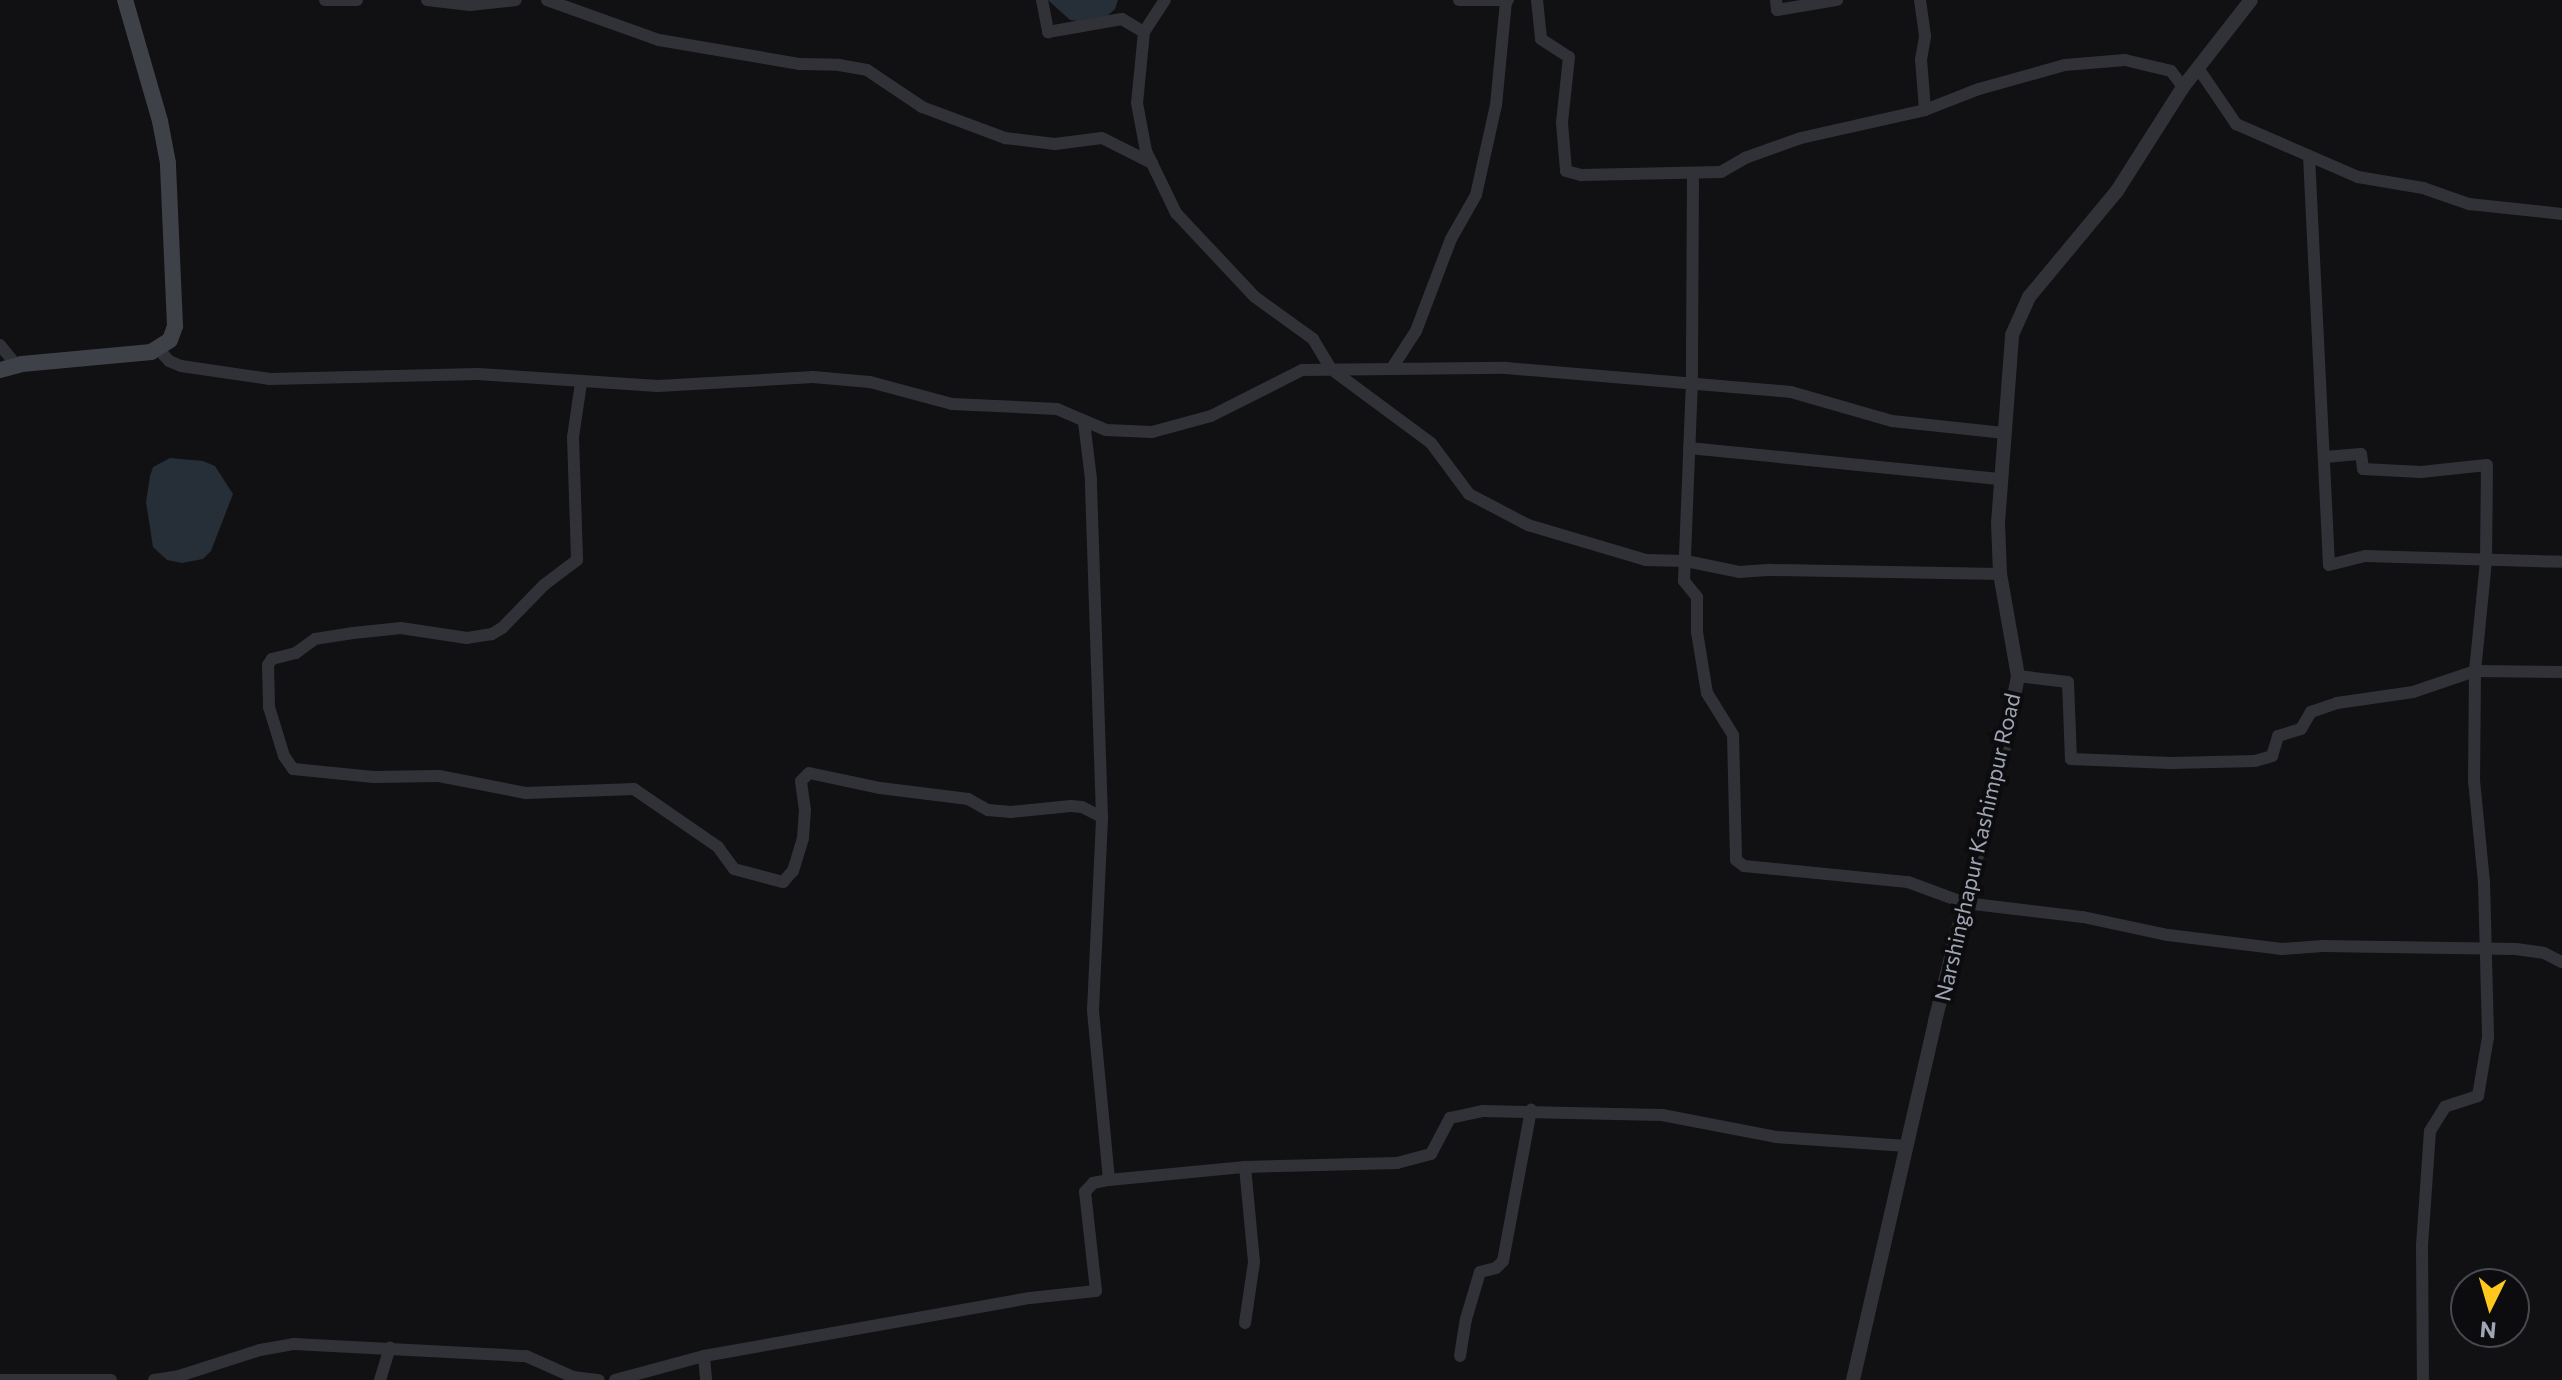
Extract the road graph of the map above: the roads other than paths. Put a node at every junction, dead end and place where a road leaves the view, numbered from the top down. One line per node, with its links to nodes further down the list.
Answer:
1 (125, 0): 25 (main road)
2 (325, 0): 3 (street)
3 (357, 0)
4 (427, 0): 5 (street)
5 (516, 0)
6 (547, 0): 21 (street)
7 (1042, 0): 16 (street)
8 (1165, 0): 16 (street)
9 (1459, 0): 15 (street)
10 (1537, 0): 22 (street)
11 (1776, 0): 12 (street)
12 (1837, 0)
13 (1920, 0): 19 (street)
14 (2251, 0): 17 (street, Narshinghapur Kashimpur Road)
15 (1507, 1): 27 (street)
16 (1144, 32): 21 (street)
17 (2198, 68): 18 (street, Narshinghapur Kashimpur Road); 20 (street)
18 (2183, 87): 19 (street); 32 (street, Narshinghapur Kashimpur Road)
19 (1925, 110): 22 (street)
20 (2309, 156): 23 (street); 34 (street)
21 (1152, 163): 28 (street)
22 (1693, 173): 29 (street)
23 (2562, 214)
24 (0, 345): 26 (street)
25 (155, 350): 26 (main road); 30 (street)
26 (12, 366)
27 (1392, 368): 28 (street); 29 (street)
28 (1331, 369): 31 (street); 36 (street)
29 (1692, 381): 32 (street); 33 (street)
30 (581, 383): 31 (street); 43 (street)
31 (1084, 422): 43 (street)
32 (2005, 433): 35 (street, Narshinghapur Kashimpur Road)
33 (1689, 448): 35 (street); 36 (street)
34 (2325, 457): 37 (street); 37 (street)
35 (2001, 479): 39 (street, Narshinghapur Kashimpur Road)
36 (1686, 561): 39 (street); 44 (street)
37 (2486, 561): 38 (street); 40 (street)
38 (2562, 562)
39 (2000, 574): 42 (street, Narshinghapur Kashimpur Road)
40 (2475, 671): 41 (street); 42 (street); 45 (street)
41 (2562, 672)
42 (2018, 676): 44 (street, Narshinghapur Kashimpur Road)
43 (1102, 817): 50 (street)
44 (1965, 903): 45 (street); 48 (street, Narshinghapur Kashimpur Road)
45 (2488, 948): 46 (street); 63 (street)
46 (2562, 962)
47 (1531, 1110): 48 (street); 49 (street); 54 (street)
48 (1907, 1146): 62 (street, Narshinghapur Kashimpur Road)
49 (1245, 1167): 50 (street); 51 (street)
50 (1109, 1180): 53 (street)
51 (1245, 1323)
52 (390, 1348): 57 (street); 58 (street); 59 (street)
53 (704, 1356): 60 (street); 61 (street)
54 (1460, 1356)
55 (0, 1380): 56 (street)
56 (111, 1380)
57 (154, 1380)
58 (380, 1380)
59 (599, 1380)
60 (615, 1380)
61 (706, 1380)
62 (1853, 1380)
63 (2423, 1380)

